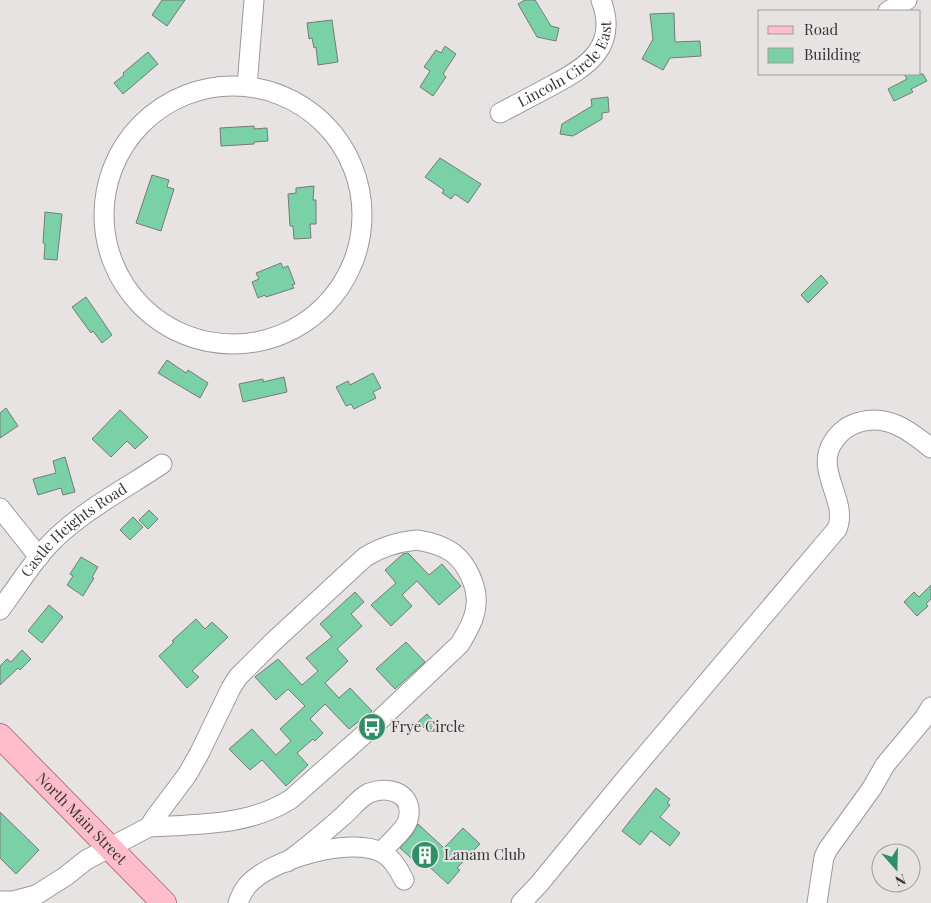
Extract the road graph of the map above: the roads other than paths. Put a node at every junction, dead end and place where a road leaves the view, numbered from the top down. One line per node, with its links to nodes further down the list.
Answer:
1 (254, 0): 5 (street)
2 (601, 0): 6 (street, Lincoln Circle East)
3 (907, 0): 4 (street)
4 (890, 10)
5 (247, 86): 5 (street)
6 (500, 113)
7 (931, 448): 22 (street)
8 (162, 464): 10 (street, Castle Heights Road)
9 (0, 508): 10 (street)
10 (39, 557): 11 (street, Castle Heights Road)
11 (0, 610)
12 (931, 706): 23 (street)
13 (0, 736): 15 (main road, North Main Street)
14 (149, 827): 14 (street); 15 (street)
15 (112, 848): 19 (street); 20 (main road, North Main Street)
16 (381, 852): 17 (street); 17 (street); 18 (street)
17 (287, 862): 21 (street)
18 (404, 880)
19 (0, 900)
20 (164, 903)
21 (238, 903)
22 (521, 903)
23 (817, 903)

